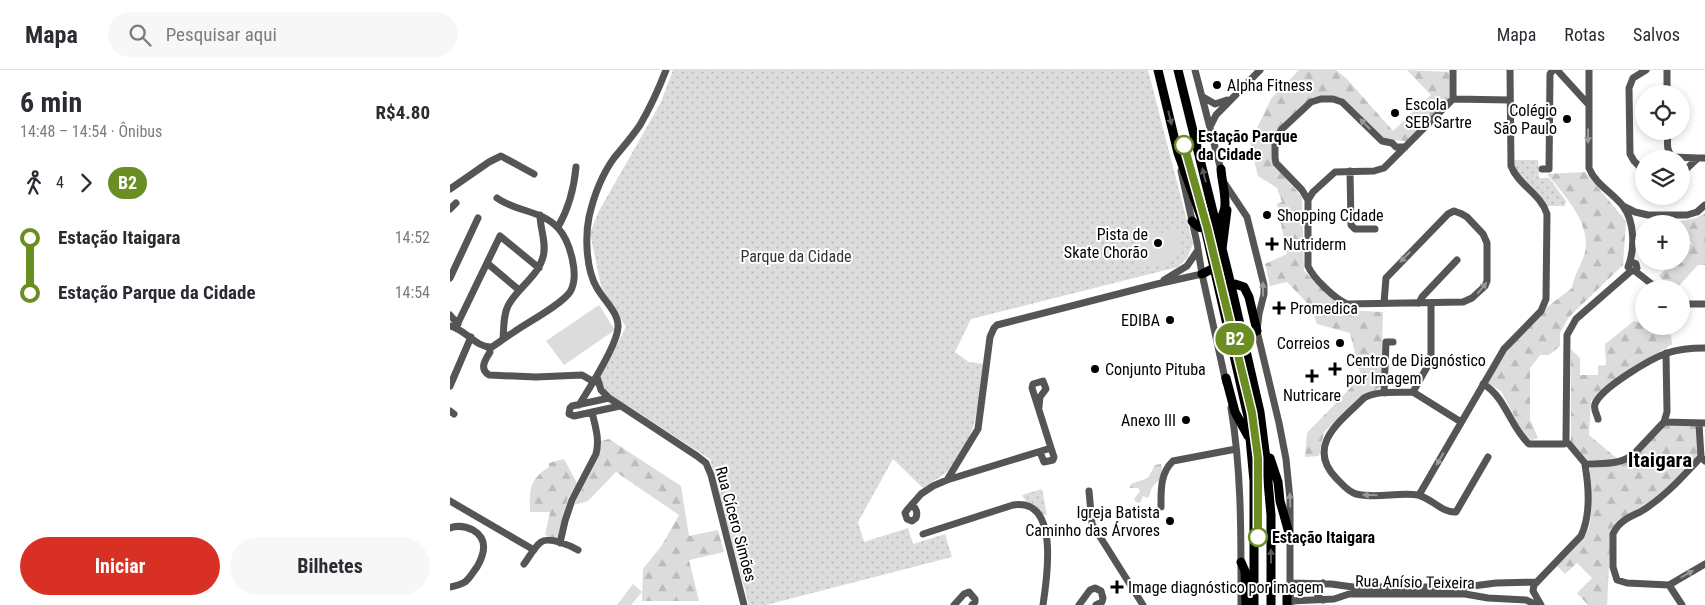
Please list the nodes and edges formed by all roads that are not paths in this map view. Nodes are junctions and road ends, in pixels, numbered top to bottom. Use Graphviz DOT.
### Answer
graph roads {
  1 [pos="666,70"];
  2 [pos="1158,70"];
  3 [pos="1178,70"];
  4 [pos="1195,70"];
  5 [pos="1260,70"];
  6 [pos="1453,70"];
  7 [pos="1510,70"];
  8 [pos="1555,70"];
  9 [pos="1589,70"];
  10 [pos="1646,70"];
  11 [pos="1667,70"];
  12 [pos="1569,82"];
  13 [pos="1588,85"];
  14 [pos="1667,85"];
  15 [pos="1203,97"];
  16 [pos="1232,97"];
  17 [pos="1453,99"];
  18 [pos="1510,100"];
  19 [pos="1588,104"];
  20 [pos="1210,127"];
  21 [pos="1397,151"];
  22 [pos="1178,153"];
  23 [pos="1701,158"];
  24 [pos="1635,162"];
  25 [pos="1691,165"];
  26 [pos="576,167"];
  27 [pos="1221,169"];
  28 [pos="1542,169"];
  29 [pos="1350,171"];
  30 [pos="534,174"];
  31 [pos="450,188"];
  32 [pos="1302,190"];
  33 [pos="1313,192"];
  34 [pos="497,198"];
  35 [pos="1308,200"];
  36 [pos="456,203"];
  37 [pos="1226,203"];
  38 [pos="1705,205"];
  39 [pos="1623,206"];
  40 [pos="450,209"];
  41 [pos="540,215"];
  42 [pos="1648,215"];
  43 [pos="478,218"];
  44 [pos="1192,220"];
  45 [pos="1215,222"];
  46 [pos="1635,223"];
  47 [pos="558,227"];
  48 [pos="1205,228"];
  49 [pos="1375,229"];
  50 [pos="1632,231"];
  51 [pos="1221,246"];
  52 [pos="1198,250"];
  53 [pos="1457,260"];
  54 [pos="487,263"];
  55 [pos="1633,266"];
  56 [pos="539,268"];
  57 [pos="1214,268"];
  58 [pos="1202,274"];
  59 [pos="450,278"];
  60 [pos="1649,280"];
  61 [pos="1157,284"];
  62 [pos="1231,285"];
  63 [pos="519,290"];
  64 [pos="1220,296"];
  65 [pos="1384,303"];
  66 [pos="1419,303"];
  67 [pos="1431,303"];
  68 [pos="1690,304"];
  69 [pos="1705,304"];
  70 [pos="450,316"];
  71 [pos="455,326"];
  72 [pos="1257,331"];
  73 [pos="471,337"];
  74 [pos="503,339"];
  75 [pos="1393,342"];
  76 [pos="489,347"];
  77 [pos="1705,348"];
  78 [pos="1666,353"];
  79 [pos="1226,378"];
  80 [pos="595,379"];
  81 [pos="1483,384"];
  82 [pos="450,386"];
  83 [pos="1413,392"];
  84 [pos="1384,393"];
  85 [pos="609,398"];
  86 [pos="579,405"];
  87 [pos="620,406"];
  88 [pos="1039,406"];
  89 [pos="592,412"];
  90 [pos="1598,419"];
  91 [pos="1461,422"];
  92 [pos="1664,422"];
  93 [pos="1702,423"];
  94 [pos="1264,439"];
  95 [pos="1566,443"];
  96 [pos="1052,448"];
  97 [pos="1236,449"];
  98 [pos="1040,452"];
  99 [pos="1252,453"];
  100 [pos="1488,457"];
  101 [pos="1703,459"];
  102 [pos="1586,464"];
  103 [pos="948,480"];
  104 [pos="1089,491"];
  105 [pos="1419,496"];
  106 [pos="450,501"];
  107 [pos="912,504"];
  108 [pos="1160,507"];
  109 [pos="450,528"];
  110 [pos="1290,533"];
  111 [pos="923,534"];
  112 [pos="560,543"];
  113 [pos="534,550"];
  114 [pos="578,550"];
  115 [pos="1241,562"];
  116 [pos="524,564"];
  117 [pos="1705,564"];
  118 [pos="1537,582"];
  119 [pos="1323,583"];
  120 [pos="1526,583"];
  121 [pos="1479,585"];
  122 [pos="1669,585"];
  123 [pos="1290,586"];
  124 [pos="450,587"];
  125 [pos="1533,591"];
  126 [pos="1480,597"];
  127 [pos="1323,600"];
  128 [pos="1526,600"];
  129 [pos="1290,604"];
  130 [pos="744,605"];
  131 [pos="954,605"];
  132 [pos="972,605"];
  133 [pos="1043,605"];
  134 [pos="1079,605"];
  135 [pos="1096,605"];
  136 [pos="1143,605"];
  137 [pos="1241,605"];
  138 [pos="1246,605"];
  139 [pos="1254,605"];
  140 [pos="1271,605"];
  141 [pos="1537,605"];
  142 [pos="1541,605"];
  143 [pos="1682,605"];
  1 -- 80 [label="street"];
  2 -- 22 [label="main road, one-way"];
  45 -- 3 [label="main road, one-way"];
  4 -- 15 [label="street"];
  5 -- 16 [label="street"];
  6 -- 17 [label="street"];
  7 -- 18 [label="street"];
  8 -- 12 [label="street"];
  8 -- 28 [label="street"];
  9 -- 13 [label="street"];
  10 -- 24 [label="street"];
  11 -- 14 [label="street"];
  12 -- 13 [label="street"];
  12 -- 19 [label="street"];
  13 -- 19 [label="street"];
  15 -- 16 [label="street"];
  15 -- 20 [label="street"];
  16 -- 20 [label="street"];
  17 -- 18 [label="street"];
  17 -- 21 [label="street"];
  18 -- 81 [label="street"];
  19 -- 39 [label="street, one-way"];
  20 -- 27 [label="street"];
  21 -- 29 [label="street"];
  21 -- 32 [label="street, one-way"];
  22 -- 44 [label="street"];
  22 -- 48 [label="main road"];
  23 -- 25 [label="street"];
  26 -- 47 [label="street"];
  27 -- 37 [label="main road"];
  72 -- 27 [label="street, one-way"];
  29 -- 33 [label="street"];
  29 -- 49 [label="street"];
  30 -- 31 [label="street"];
  32 -- 33 [label="street"];
  32 -- 35 [label="street"];
  33 -- 35 [label="street"];
  34 -- 41 [label="street"];
  35 -- 65 [label="street"];
  36 -- 40 [label="street"];
  37 -- 45 [label="main road"];
  37 -- 51 [label="main road"];
  38 -- 42 [label="street"];
  39 -- 42 [label="street"];
  39 -- 50 [label="street"];
  41 -- 47 [label="street"];
  41 -- 56 [label="street"];
  43 -- 59 [label="street"];
  44 -- 48 [label="main road"];
  44 -- 52 [label="street"];
  45 -- 48 [label="main road"];
  45 -- 51 [label="main road"];
  46 -- 50 [label="street"];
  47 -- 74 [label="street"];
  48 -- 57 [label="main road"];
  50 -- 55 [label="street"];
  51 -- 57 [label="main road"];
  51 -- 62 [label="main road"];
  52 -- 58 [label="street"];
  52 -- 61 [label="street"];
  53 -- 66 [label="street"];
  54 -- 56 [label="street"];
  54 -- 63 [label="street"];
  54 -- 71 [label="street"];
  55 -- 60 [label="street"];
  55 -- 95 [label="street"];
  56 -- 63 [label="street"];
  57 -- 58 [label="main road"];
  57 -- 64 [label="main road"];
  58 -- 61 [label="street"];
  58 -- 79 [label="street"];
  61 -- 103 [label="street"];
  62 -- 64 [label="main road"];
  62 -- 72 [label="main road"];
  62 -- 94 [label="main road"];
  63 -- 74 [label="street"];
  64 -- 99 [label="main road"];
  65 -- 66 [label="street"];
  67 -- 65 [label="street, one-way"];
  66 -- 67 [label="street"];
  67 -- 83 [label="street"];
  68 -- 69 [label="street"];
  70 -- 71 [label="street"];
  71 -- 73 [label="street"];
  110 -- 72 [label="street, one-way"];
  73 -- 76 [label="street"];
  73 -- 82 [label="street"];
  74 -- 76 [label="street"];
  75 -- 84 [label="street"];
  76 -- 80 [label="street"];
  77 -- 78 [label="street"];
  78 -- 90 [label="street"];
  78 -- 92 [label="street"];
  79 -- 97 [label="street"];
  79 -- 99 [label="main road"];
  80 -- 85 [label="street"];
  80 -- 86 [label="street"];
  81 -- 91 [label="street"];
  81 -- 95 [label="street"];
  83 -- 84 [label="street"];
  83 -- 91 [label="street"];
  105 -- 84 [label="street, one-way"];
  85 -- 86 [label="street"];
  85 -- 87 [label="street, Rua Cícero Simões"];
  86 -- 89 [label="street"];
  87 -- 89 [label="street"];
  87 -- 130 [label="street, Rua Cícero Simões"];
  88 -- 96 [label="street"];
  89 -- 112 [label="street"];
  91 -- 105 [label="street, one-way"];
  92 -- 93 [label="street"];
  92 -- 102 [label="street"];
  93 -- 101 [label="street"];
  94 -- 110 [label="main road"];
  140 -- 94 [label="main road, one-way"];
  95 -- 102 [label="street"];
  96 -- 98 [label="street"];
  96 -- 98 [label="street"];
  97 -- 108 [label="street"];
  97 -- 115 [label="street"];
  98 -- 103 [label="street"];
  99 -- 139 [label="main road"];
  100 -- 105 [label="street"];
  101 -- 122 [label="street"];
  102 -- 118 [label="street"];
  103 -- 107 [label="street"];
  104 -- 136 [label="street"];
  106 -- 113 [label="street"];
  109 -- 124 [label="street"];
  110 -- 123 [label="street"];
  111 -- 133 [label="street"];
  112 -- 113 [label="street"];
  112 -- 114 [label="street"];
  113 -- 116 [label="street"];
  115 -- 137 [label="street"];
  115 -- 138 [label="main road"];
  122 -- 117 [label="street, one-way"];
  118 -- 120 [label="street, Rua Anísio Teixeira"];
  118 -- 125 [label="street"];
  119 -- 121 [label="street, Rua Anísio Teixeira"];
  119 -- 123 [label="street, Rua Anísio Teixeira"];
  119 -- 127 [label="street"];
  120 -- 121 [label="street, Rua Anísio Teixeira"];
  120 -- 125 [label="street"];
  121 -- 126 [label="street"];
  122 -- 143 [label="street"];
  123 -- 129 [label="main road"];
  125 -- 128 [label="street"];
  125 -- 142 [label="street"];
  126 -- 127 [label="street, Rua Anísio Teixeira"];
  126 -- 128 [label="street, Rua Anísio Teixeira"];
  127 -- 129 [label="street, Rua Anísio Teixeira"];
  128 -- 141 [label="street, Rua Anísio Teixeira"];
  131 -- 132 [label="street"];
  134 -- 135 [label="street"];
}
